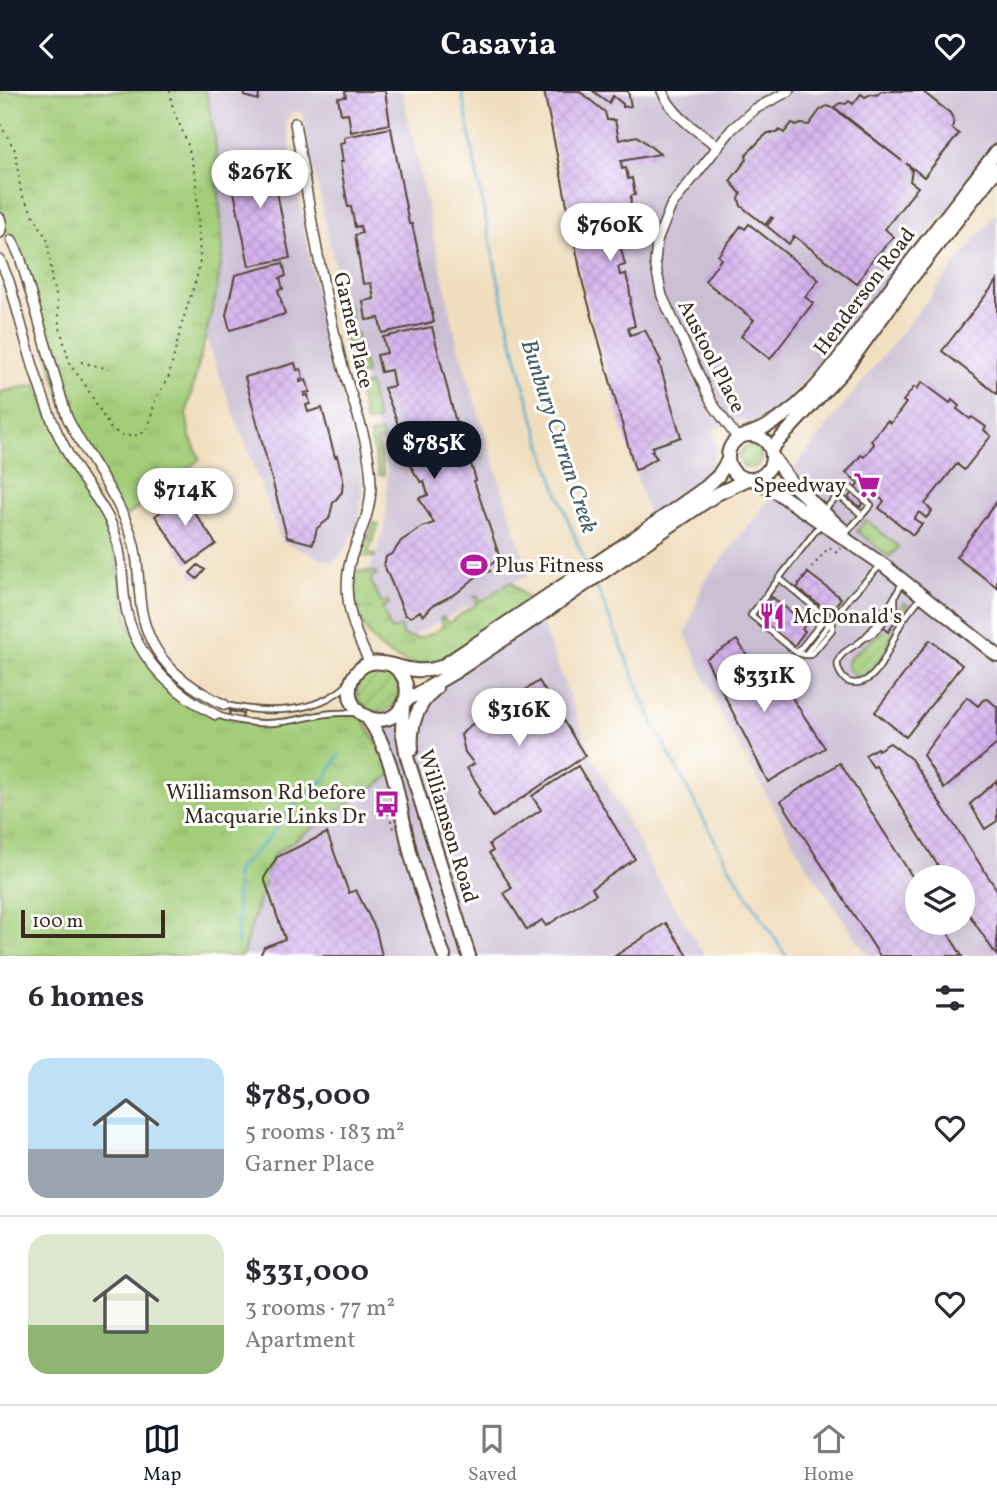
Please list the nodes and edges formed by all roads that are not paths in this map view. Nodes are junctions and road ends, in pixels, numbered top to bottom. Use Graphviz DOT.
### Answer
graph roads {
  1 [pos="662,91"];
  2 [pos="789,91"];
  3 [pos="295,123"];
  4 [pos="717,146"];
  5 [pos="997,151"];
  6 [pos="997,169"];
  7 [pos="981,181"];
  8 [pos="1,225"];
  9 [pos="12,240"];
  10 [pos="0,260"];
  11 [pos="742,437"];
  12 [pos="772,453"];
  13 [pos="728,460"];
  14 [pos="750,479"];
  15 [pos="838,495"];
  16 [pos="862,515"];
  17 [pos="824,517"];
  18 [pos="846,533"];
  19 [pos="639,542"];
  20 [pos="882,564"];
  21 [pos="779,578"];
  22 [pos="903,581"];
  23 [pos="922,596"];
  24 [pos="537,610"];
  25 [pos="826,617"];
  26 [pos="833,620"];
  27 [pos="797,653"];
  28 [pos="997,655"];
  29 [pos="370,663"];
  30 [pos="391,665"];
  31 [pos="455,672"];
  32 [pos="352,681"];
  33 [pos="404,703"];
  34 [pos="225,705"];
  35 [pos="216,715"];
  36 [pos="364,715"];
  37 [pos="424,809"];
  38 [pos="444,956"];
  39 [pos="469,956"];
  1 -- 4 [label="street"];
  2 -- 4 [label="street, Austool Place"];
  3 -- 29 [label="street, Garner Place"];
  4 -- 11 [label="street, Austool Place"];
  5 -- 7 [label="main road, Henderson Road"];
  6 -- 7 [label="main road, Henderson Road"];
  7 -- 11 [label="main road, Henderson Road"];
  7 -- 12 [label="main road, Henderson Road"];
  8 -- 9 [label="lane"];
  9 -- 34 [label="street"];
  10 -- 35 [label="street"];
  11 -- 12 [label="main road"];
  11 -- 13 [label="main road"];
  12 -- 14 [label="main road"];
  12 -- 17 [label="main road"];
  13 -- 14 [label="main road"];
  13 -- 19 [label="main road"];
  14 -- 17 [label="main road"];
  14 -- 19 [label="main road"];
  15 -- 16 [label="lane"];
  15 -- 16 [label="lane"];
  15 -- 17 [label="lane"];
  16 -- 18 [label="lane"];
  17 -- 18 [label="main road"];
  17 -- 20 [label="main road"];
  17 -- 21 [label="lane"];
  18 -- 20 [label="main road"];
  19 -- 24 [label="main road"];
  20 -- 22 [label="main road"];
  20 -- 26 [label="lane"];
  21 -- 25 [label="lane"];
  21 -- 27 [label="lane"];
  22 -- 23 [label="main road"];
  22 -- 23 [label="lane"];
  23 -- 28 [label="main road"];
  24 -- 30 [label="main road"];
  24 -- 31 [label="main road"];
  25 -- 26 [label="lane"];
  25 -- 27 [label="lane"];
  26 -- 27 [label="lane"];
  29 -- 30 [label="main road"];
  29 -- 32 [label="main road"];
  30 -- 33 [label="main road"];
  31 -- 33 [label="main road"];
  31 -- 37 [label="main road"];
  32 -- 34 [label="lane"];
  32 -- 36 [label="main road"];
  33 -- 36 [label="main road"];
  33 -- 37 [label="main road, Williamson Road"];
  35 -- 36 [label="lane"];
  36 -- 38 [label="main road, Williamson Road"];
  37 -- 39 [label="main road, Williamson Road"];
}
